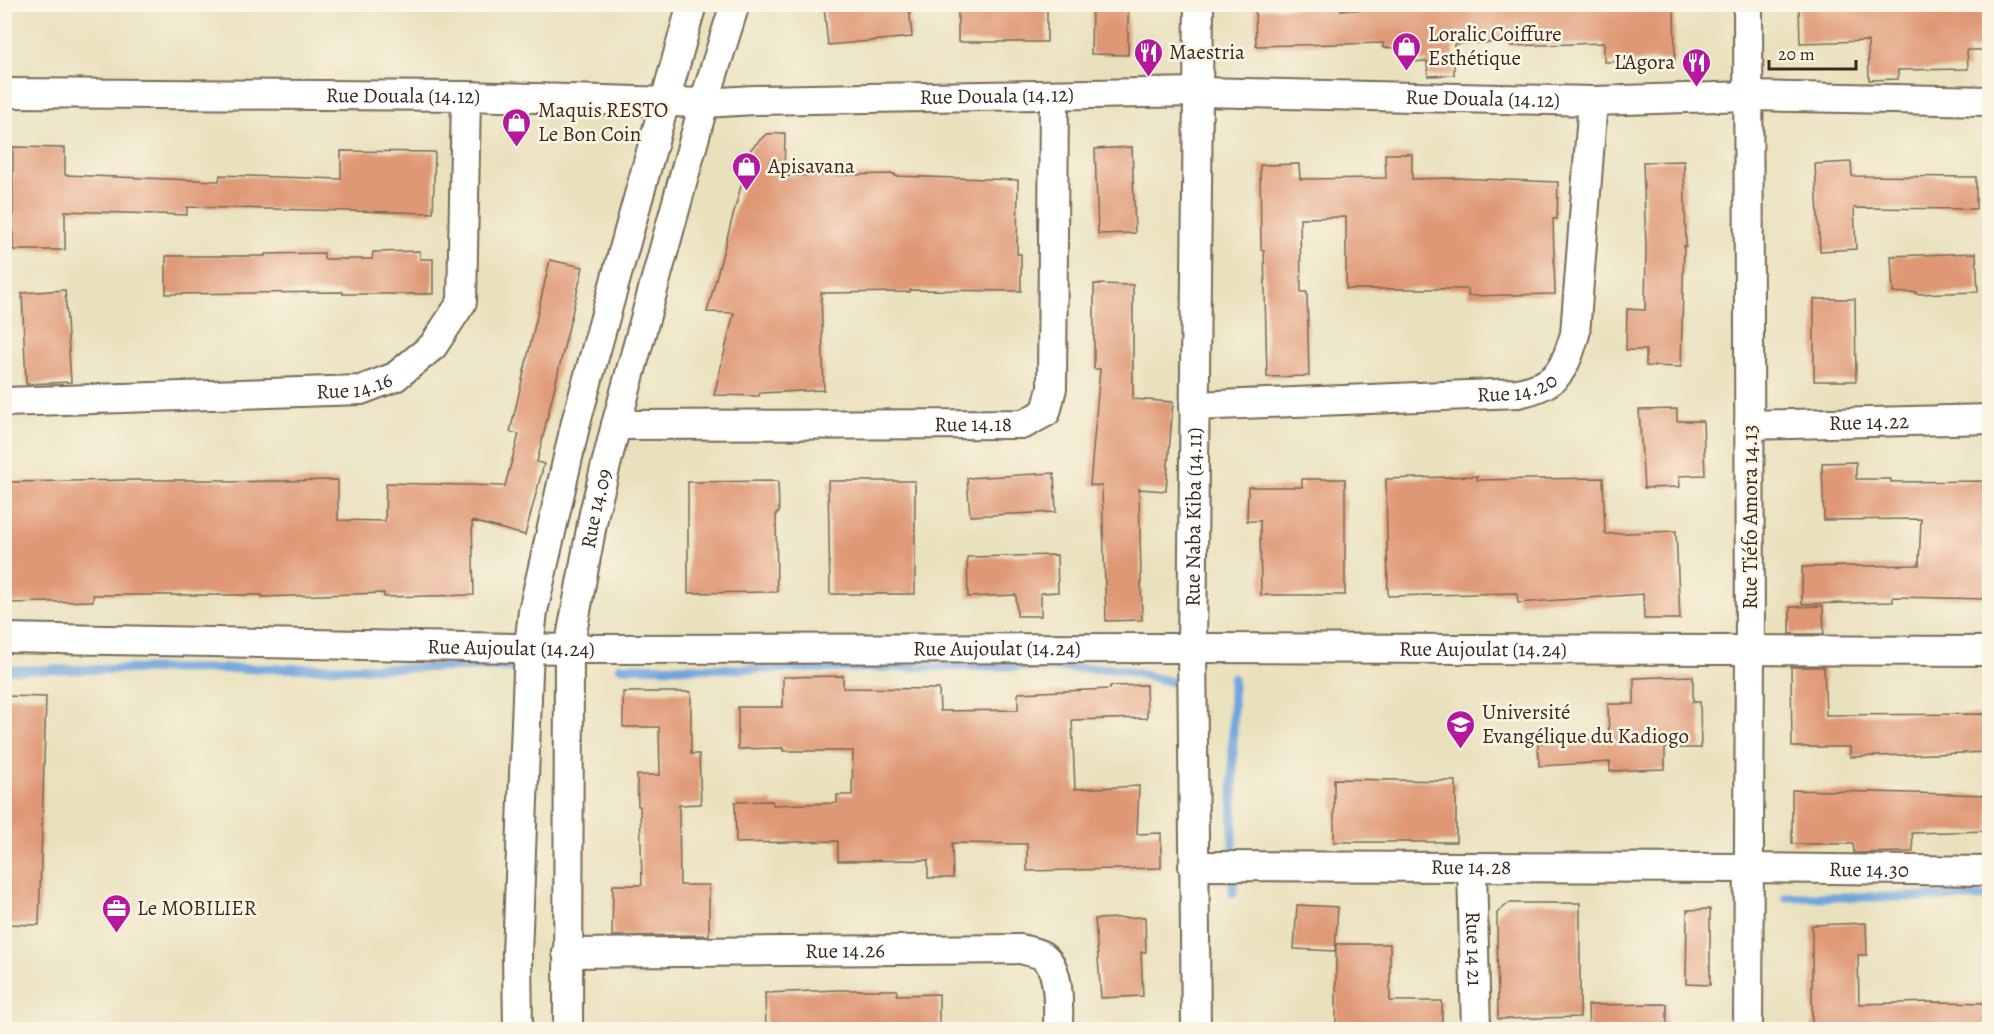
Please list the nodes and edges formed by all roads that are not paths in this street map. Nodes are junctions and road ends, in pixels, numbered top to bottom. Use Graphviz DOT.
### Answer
graph roads {
  1 [pos="692,4"];
  2 [pos="735,4"];
  3 [pos="1199,4"];
  4 [pos="1748,4"];
  5 [pos="1199,92"];
  6 [pos="4,93"];
  7 [pos="1054,95"];
  8 [pos="466,96"];
  9 [pos="1748,96"];
  10 [pos="665,101"];
  11 [pos="1593,101"];
  12 [pos="1989,101"];
  13 [pos="704,103"];
  14 [pos="4,402"];
  15 [pos="1194,406"];
  16 [pos="1989,419"];
  17 [pos="615,425"];
  18 [pos="1749,425"];
  19 [pos="4,638"];
  20 [pos="530,647"];
  21 [pos="1192,648"];
  22 [pos="568,649"];
  23 [pos="1750,651"];
  24 [pos="1989,651"];
  25 [pos="1193,866"];
  26 [pos="1472,868"];
  27 [pos="1748,868"];
  28 [pos="1989,871"];
  29 [pos="567,952"];
  30 [pos="518,1029"];
  31 [pos="568,1029"];
  32 [pos="1058,1029"];
  33 [pos="1196,1029"];
  34 [pos="1476,1029"];
  35 [pos="1748,1029"];
  1 -- 10 [label="street, Rue 14.09"];
  2 -- 13 [label="street, Rue 14.09"];
  3 -- 5 [label="street, Rue Naba Kiba (14.11)"];
  4 -- 9 [label="street, Rue Tiéfo Amora 14.13"];
  5 -- 7 [label="street, Rue Douala (14.12)"];
  5 -- 11 [label="street, Rue Douala (14.12)"];
  5 -- 15 [label="street, Rue Naba Kiba (14.11)"];
  6 -- 8 [label="street, Rue Douala (14.12)"];
  7 -- 13 [label="street, Rue Douala (14.12)"];
  7 -- 17 [label="street, Rue 14.18"];
  8 -- 10 [label="street, Rue Douala (14.12)"];
  8 -- 14 [label="street, Rue 14.16"];
  9 -- 11 [label="street, Rue Douala (14.12)"];
  9 -- 12 [label="street, Rue Douala (14.12)"];
  9 -- 18 [label="street, Rue Tiéfo Amora 14.13"];
  10 -- 13 [label="street, Rue Douala (14.12)"];
  10 -- 20 [label="street, Rue 14.09"];
  11 -- 15 [label="street, Rue 14.20"];
  13 -- 17 [label="street, Rue 14.09"];
  15 -- 21 [label="street, Rue Naba Kiba (14.11)"];
  16 -- 18 [label="street, Rue 14.22"];
  17 -- 22 [label="street, Rue 14.09"];
  18 -- 23 [label="street, Rue Tiéfo Amora 14.13"];
  19 -- 20 [label="street, Rue Aujoulat (14.24)"];
  20 -- 22 [label="street, Rue Aujoulat (14.24)"];
  20 -- 30 [label="street, Rue 14.09"];
  21 -- 22 [label="street, Rue Aujoulat (14.24)"];
  21 -- 23 [label="street, Rue Aujoulat (14.24)"];
  21 -- 25 [label="street, Rue Naba Kiba (14.11)"];
  22 -- 29 [label="street, Rue 14.09"];
  23 -- 24 [label="street, Rue Aujoulat (14.24)"];
  23 -- 27 [label="street, Rue Tiéfo Amora 14.13"];
  25 -- 26 [label="street, Rue 14.28"];
  25 -- 33 [label="street, Rue Naba Kiba (14.11)"];
  26 -- 27 [label="street, Rue 14.28"];
  26 -- 34 [label="street, Rue 14 21"];
  27 -- 28 [label="street, Rue 14.30"];
  27 -- 35 [label="street, Rue Tiéfo Amora 14.13"];
  29 -- 31 [label="street, Rue 14.09"];
  29 -- 32 [label="street, Rue 14.26"];
}
